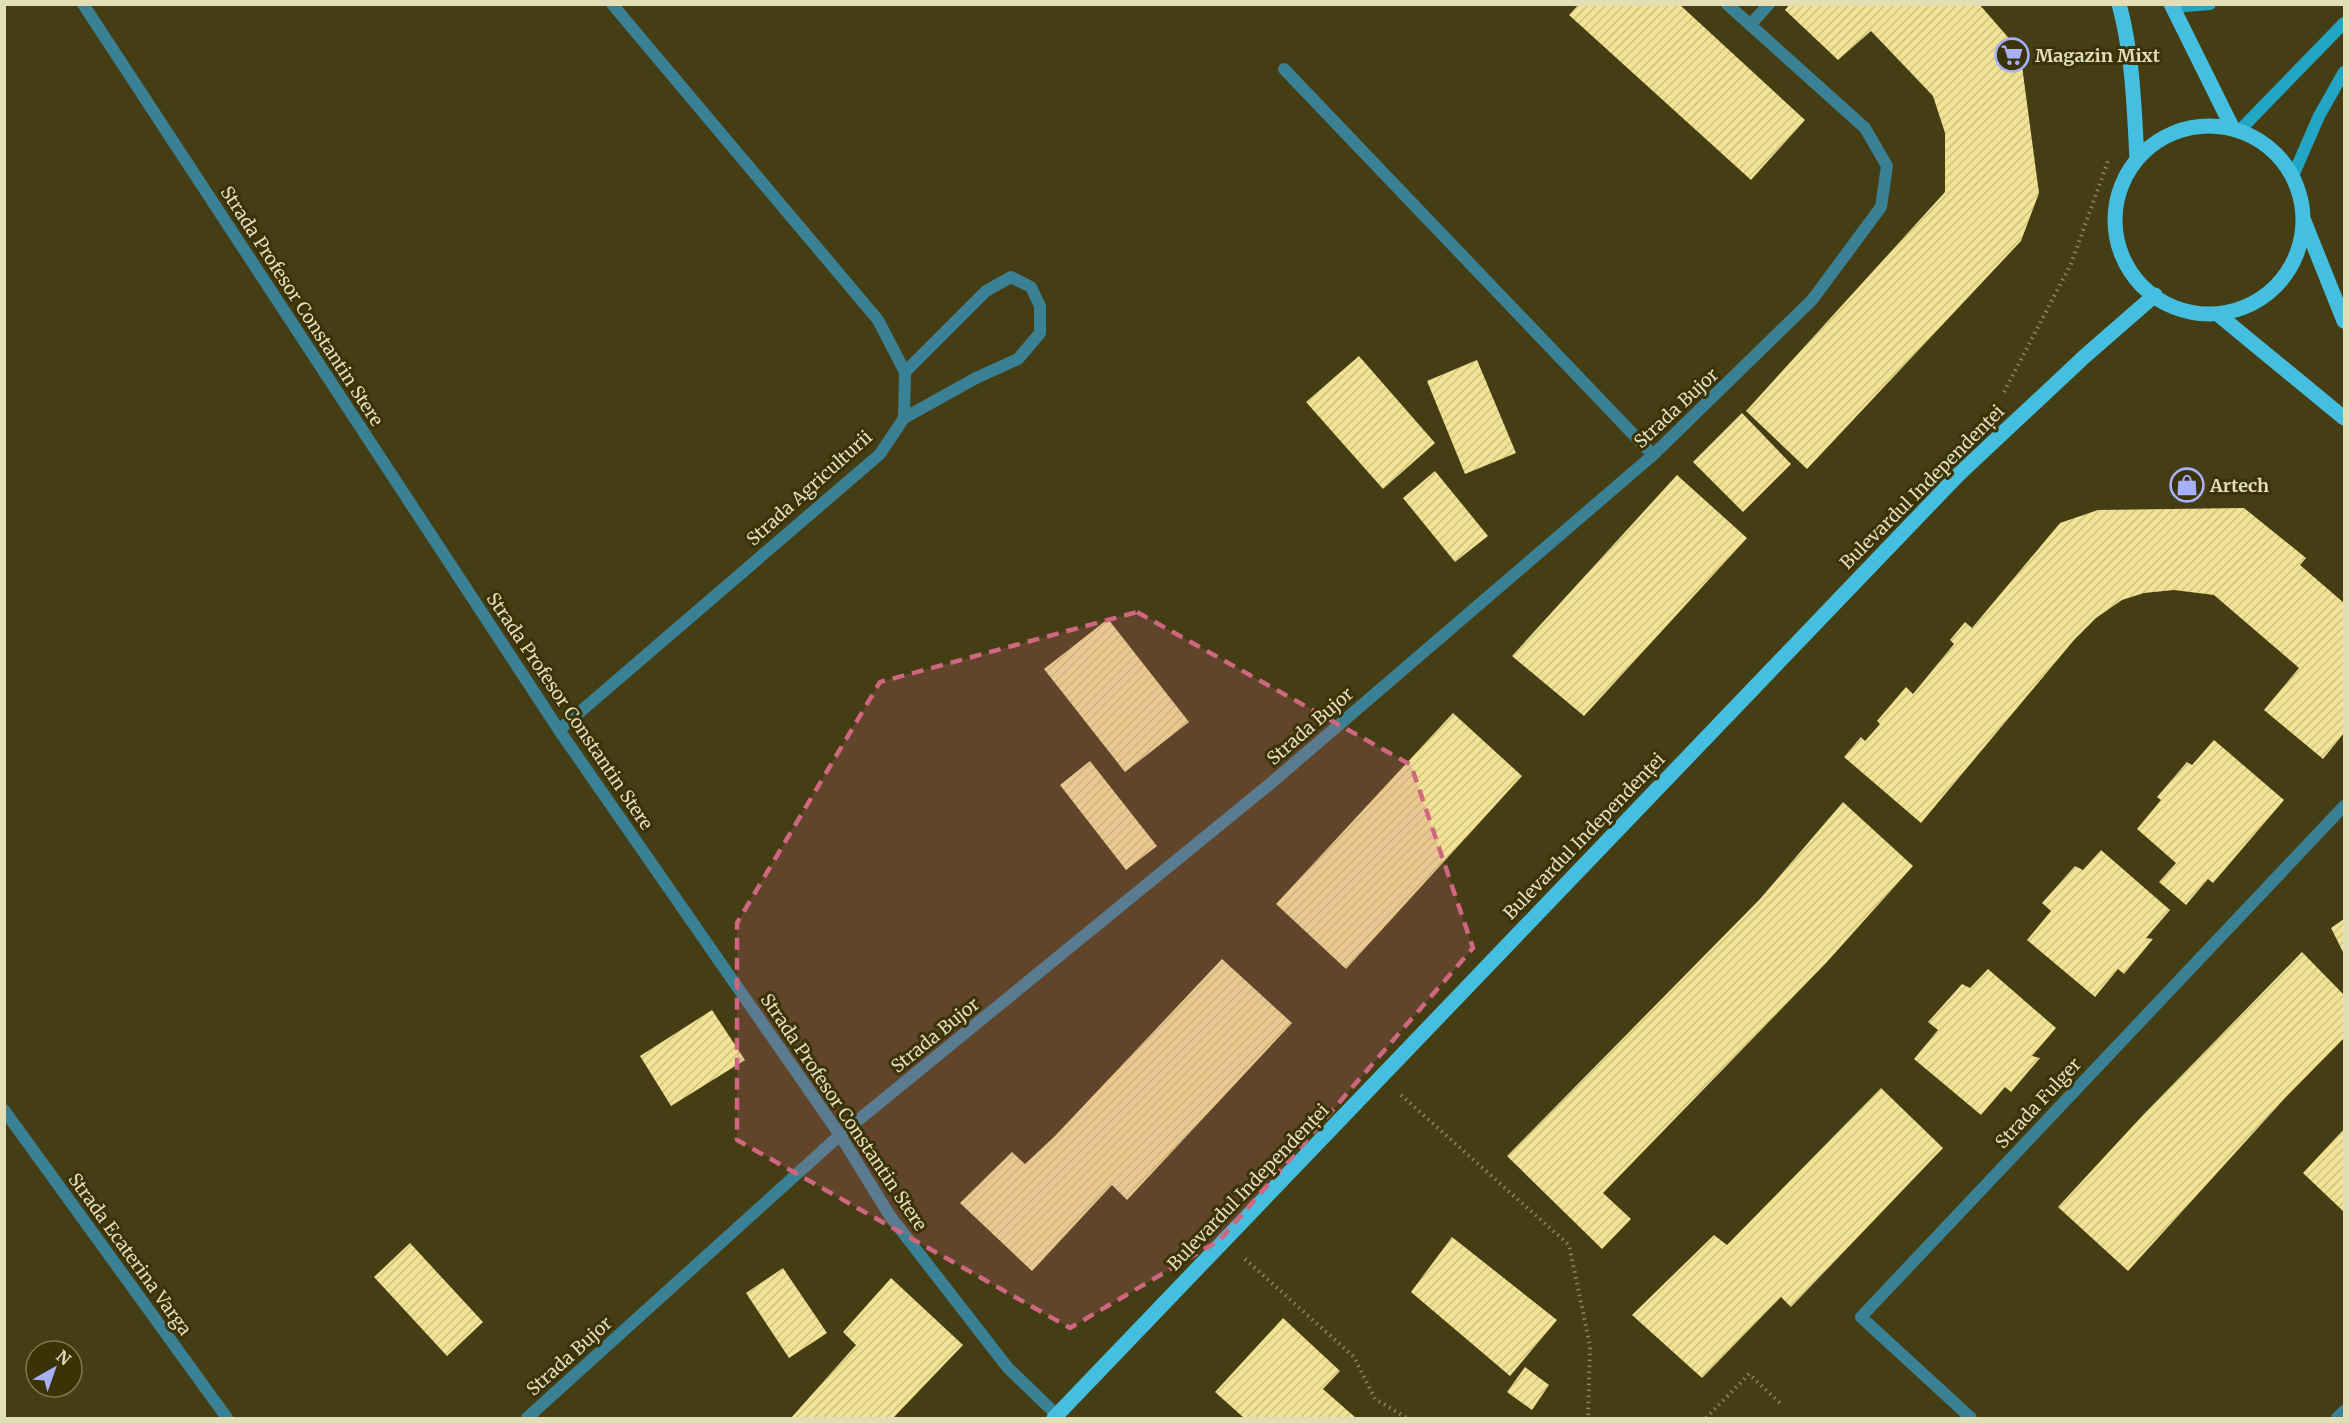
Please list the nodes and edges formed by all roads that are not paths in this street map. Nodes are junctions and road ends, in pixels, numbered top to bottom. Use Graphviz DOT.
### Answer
graph roads {
  1 [pos="82,4"];
  2 [pos="612,4"];
  3 [pos="1727,4"];
  4 [pos="1768,4"];
  5 [pos="2119,4"];
  6 [pos="2210,4"];
  7 [pos="2172,5"];
  8 [pos="2344,23"];
  9 [pos="1750,25"];
  10 [pos="1284,69"];
  11 [pos="2344,72"];
  12 [pos="2236,129"];
  13 [pos="2137,159"];
  14 [pos="2292,178"];
  15 [pos="2302,216"];
  16 [pos="2155,295"];
  17 [pos="2220,316"];
  18 [pos="2344,321"];
  19 [pos="905,372"];
  20 [pos="904,418"];
  21 [pos="2344,418"];
  22 [pos="1653,455"];
  23 [pos="559,730"];
  24 [pos="2344,806"];
  25 [pos="4,1110"];
  26 [pos="840,1135"];
  27 [pos="2344,1411"];
  28 [pos="1057,1418"];
  29 [pos="227,1419"];
  30 [pos="527,1419"];
  31 [pos="1971,1419"];
  32 [pos="2337,1419"];
  1 -- 23 [label="street, Strada Profesor Constantin Stere"];
  2 -- 19 [label="street"];
  3 -- 9 [label="street, Strada Bujor"];
  4 -- 9 [label="street"];
  5 -- 13 [label="main road"];
  6 -- 7 [label="street"];
  7 -- 12 [label="main road"];
  8 -- 12 [label="street"];
  9 -- 22 [label="street, Strada Bujor"];
  10 -- 22 [label="street"];
  11 -- 14 [label="street"];
  12 -- 13 [label="main road"];
  12 -- 14 [label="main road"];
  13 -- 16 [label="main road"];
  14 -- 15 [label="main road"];
  15 -- 17 [label="main road"];
  15 -- 18 [label="main road"];
  16 -- 17 [label="main road"];
  16 -- 28 [label="main road, Bulevardul Independenței"];
  17 -- 21 [label="main road"];
  19 -- 20 [label="street"];
  19 -- 20 [label="street"];
  20 -- 23 [label="street, Strada Agriculturii"];
  22 -- 26 [label="street, Strada Bujor"];
  23 -- 26 [label="street, Strada Profesor Constantin Stere"];
  24 -- 31 [label="street, Strada Fulger"];
  25 -- 29 [label="street, Strada Ecaterina Varga"];
  26 -- 28 [label="street, Strada Profesor Constantin Stere"];
  26 -- 30 [label="street, Strada Bujor"];
  27 -- 32 [label="street"];
}
